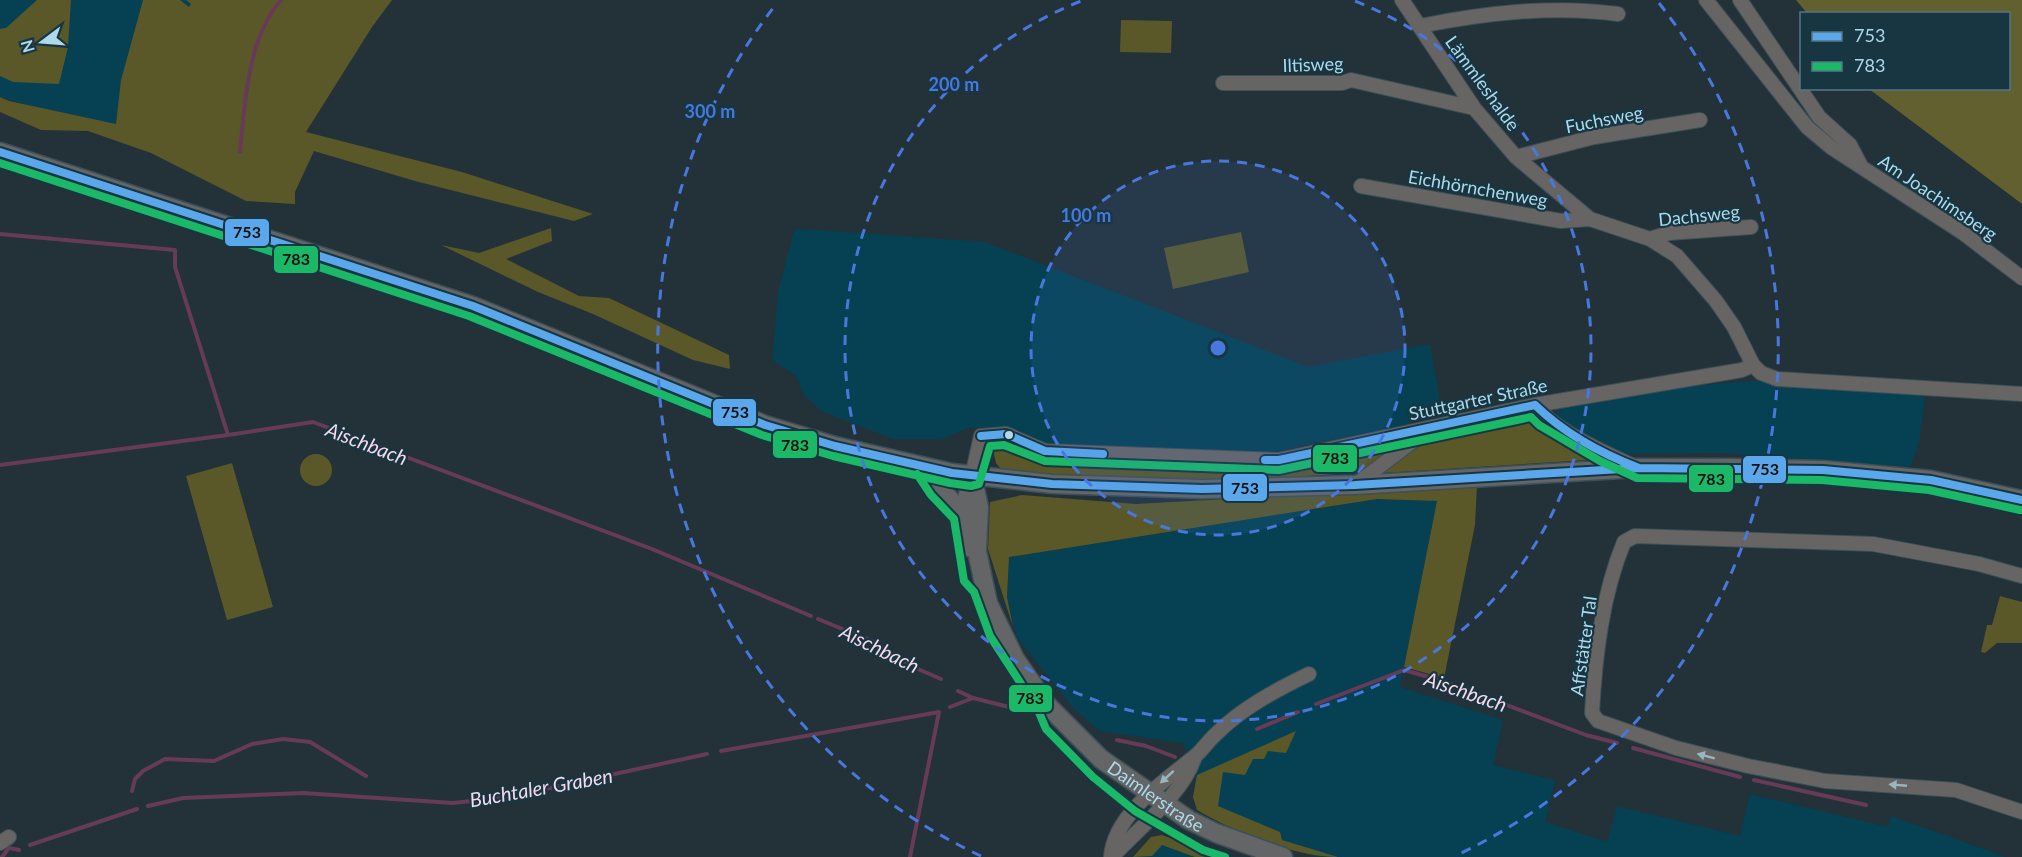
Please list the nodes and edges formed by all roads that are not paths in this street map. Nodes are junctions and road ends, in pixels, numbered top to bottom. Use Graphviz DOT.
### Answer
graph roads {
  1 [pos="1401,0"];
  2 [pos="1706,0"];
  3 [pos="1740,0"];
  4 [pos="1618,14"];
  5 [pos="1420,26"];
  6 [pos="1223,83"];
  7 [pos="1800,89"];
  8 [pos="1801,90"];
  9 [pos="1474,108"];
  10 [pos="1700,120"];
  11 [pos="0,152"];
  12 [pos="1516,157"];
  13 [pos="1862,167"];
  14 [pos="1361,186"];
  15 [pos="1590,219"];
  16 [pos="1751,227"];
  17 [pos="1650,239"];
  18 [pos="2022,278"];
  19 [pos="1753,365"];
  20 [pos="2022,394"];
  21 [pos="1535,405"];
  22 [pos="1431,428"];
  23 [pos="926,468"];
  24 [pos="1638,468"];
  25 [pos="972,476"];
  26 [pos="1010,480"];
  27 [pos="1355,485"];
  28 [pos="2022,500"];
  29 [pos="971,511"];
  30 [pos="2022,576"];
  31 [pos="1309,674"];
  32 [pos="1153,803"];
  33 [pos="2022,812"];
  34 [pos="1111,857"];
  35 [pos="1262,857"];
  36 [pos="1283,857"];
  1 -- 5 [label="street, Lämmleshalde"];
  2 -- 13 [label="street, Am Joachimsberg"];
  3 -- 7 [label="street, Am Joachimsberg"];
  4 -- 5 [label="street"];
  5 -- 9 [label="street, Lämmleshalde"];
  6 -- 9 [label="street, Iltisweg"];
  8 -- 13 [label="street, Am Joachimsberg"];
  9 -- 12 [label="street, Lämmleshalde"];
  10 -- 12 [label="street, Fuchsweg"];
  11 -- 23 [label="main road"];
  12 -- 15 [label="street, Lämmleshalde"];
  13 -- 18 [label="street, Am Joachimsberg"];
  14 -- 15 [label="street, Eichhörnchenweg"];
  15 -- 17 [label="street, Lämmleshalde"];
  16 -- 17 [label="street, Dachsweg"];
  17 -- 19 [label="street, Lämmleshalde"];
  19 -- 20 [label="street"];
  19 -- 21 [label="street, Stuttgarter Straße"];
  21 -- 22 [label="street, Stuttgarter Straße"];
  21 -- 24 [label="street"];
  22 -- 25 [label="street, Stuttgarter Straße"];
  22 -- 27 [label="street"];
  23 -- 25 [label="main road"];
  23 -- 29 [label="main road"];
  24 -- 27 [label="main road"];
  24 -- 28 [label="main road"];
  25 -- 26 [label="main road"];
  25 -- 29 [label="main road, Daimlerstraße"];
  26 -- 27 [label="main road"];
  26 -- 29 [label="main road"];
  29 -- 32 [label="main road, Daimlerstraße"];
  33 -- 30 [label="street, Affstätter Tal, one-way"];
  31 -- 32 [label="street"];
  32 -- 34 [label="street"];
  32 -- 35 [label="main road, Daimlerstraße"];
  32 -- 36 [label="main road, Daimlerstraße"];
}
